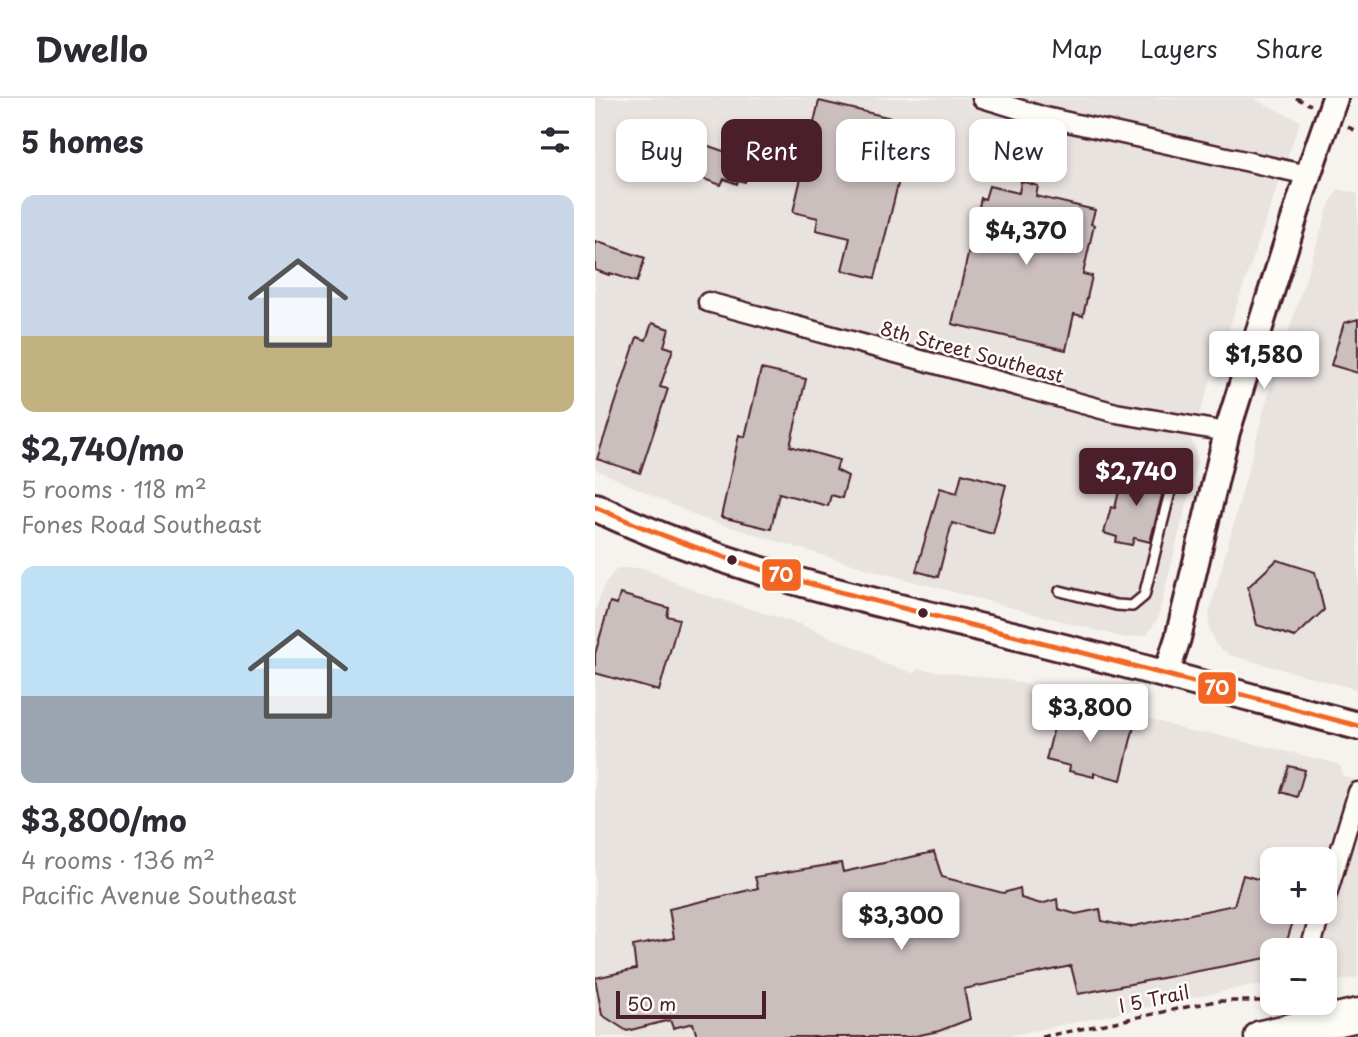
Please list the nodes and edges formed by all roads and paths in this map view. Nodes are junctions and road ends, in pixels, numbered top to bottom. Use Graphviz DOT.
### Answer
graph roads {
  1 [pos="982,98"];
  2 [pos="1296,98"];
  3 [pos="1324,102"];
  4 [pos="1349,127"];
  5 [pos="1358,132"];
  6 [pos="1308,175"];
  7 [pos="708,302"];
  8 [pos="1227,432"];
  9 [pos="1168,459"];
  10 [pos="595,509"];
  11 [pos="1060,591"];
  12 [pos="1166,675"];
  13 [pos="1358,726"];
  14 [pos="1358,792"];
  15 [pos="1337,861"];
  16 [pos="1260,1001"];
  17 [pos="1358,1015"];
  18 [pos="1042,1037"];
  19 [pos="1261,1037"];
  1 -- 6 [label="street"];
  2 -- 3 [label="path"];
  3 -- 6 [label="street"];
  4 -- 5 [label="path"];
  6 -- 8 [label="street"];
  7 -- 8 [label="street, 8th Street Southeast"];
  8 -- 12 [label="street"];
  9 -- 11 [label="lane"];
  10 -- 12 [label="main road"];
  12 -- 13 [label="main road"];
  14 -- 15 [label="street"];
  16 -- 18 [label="path, I 5 Trail"];
  17 -- 19 [label="highway"];
}
